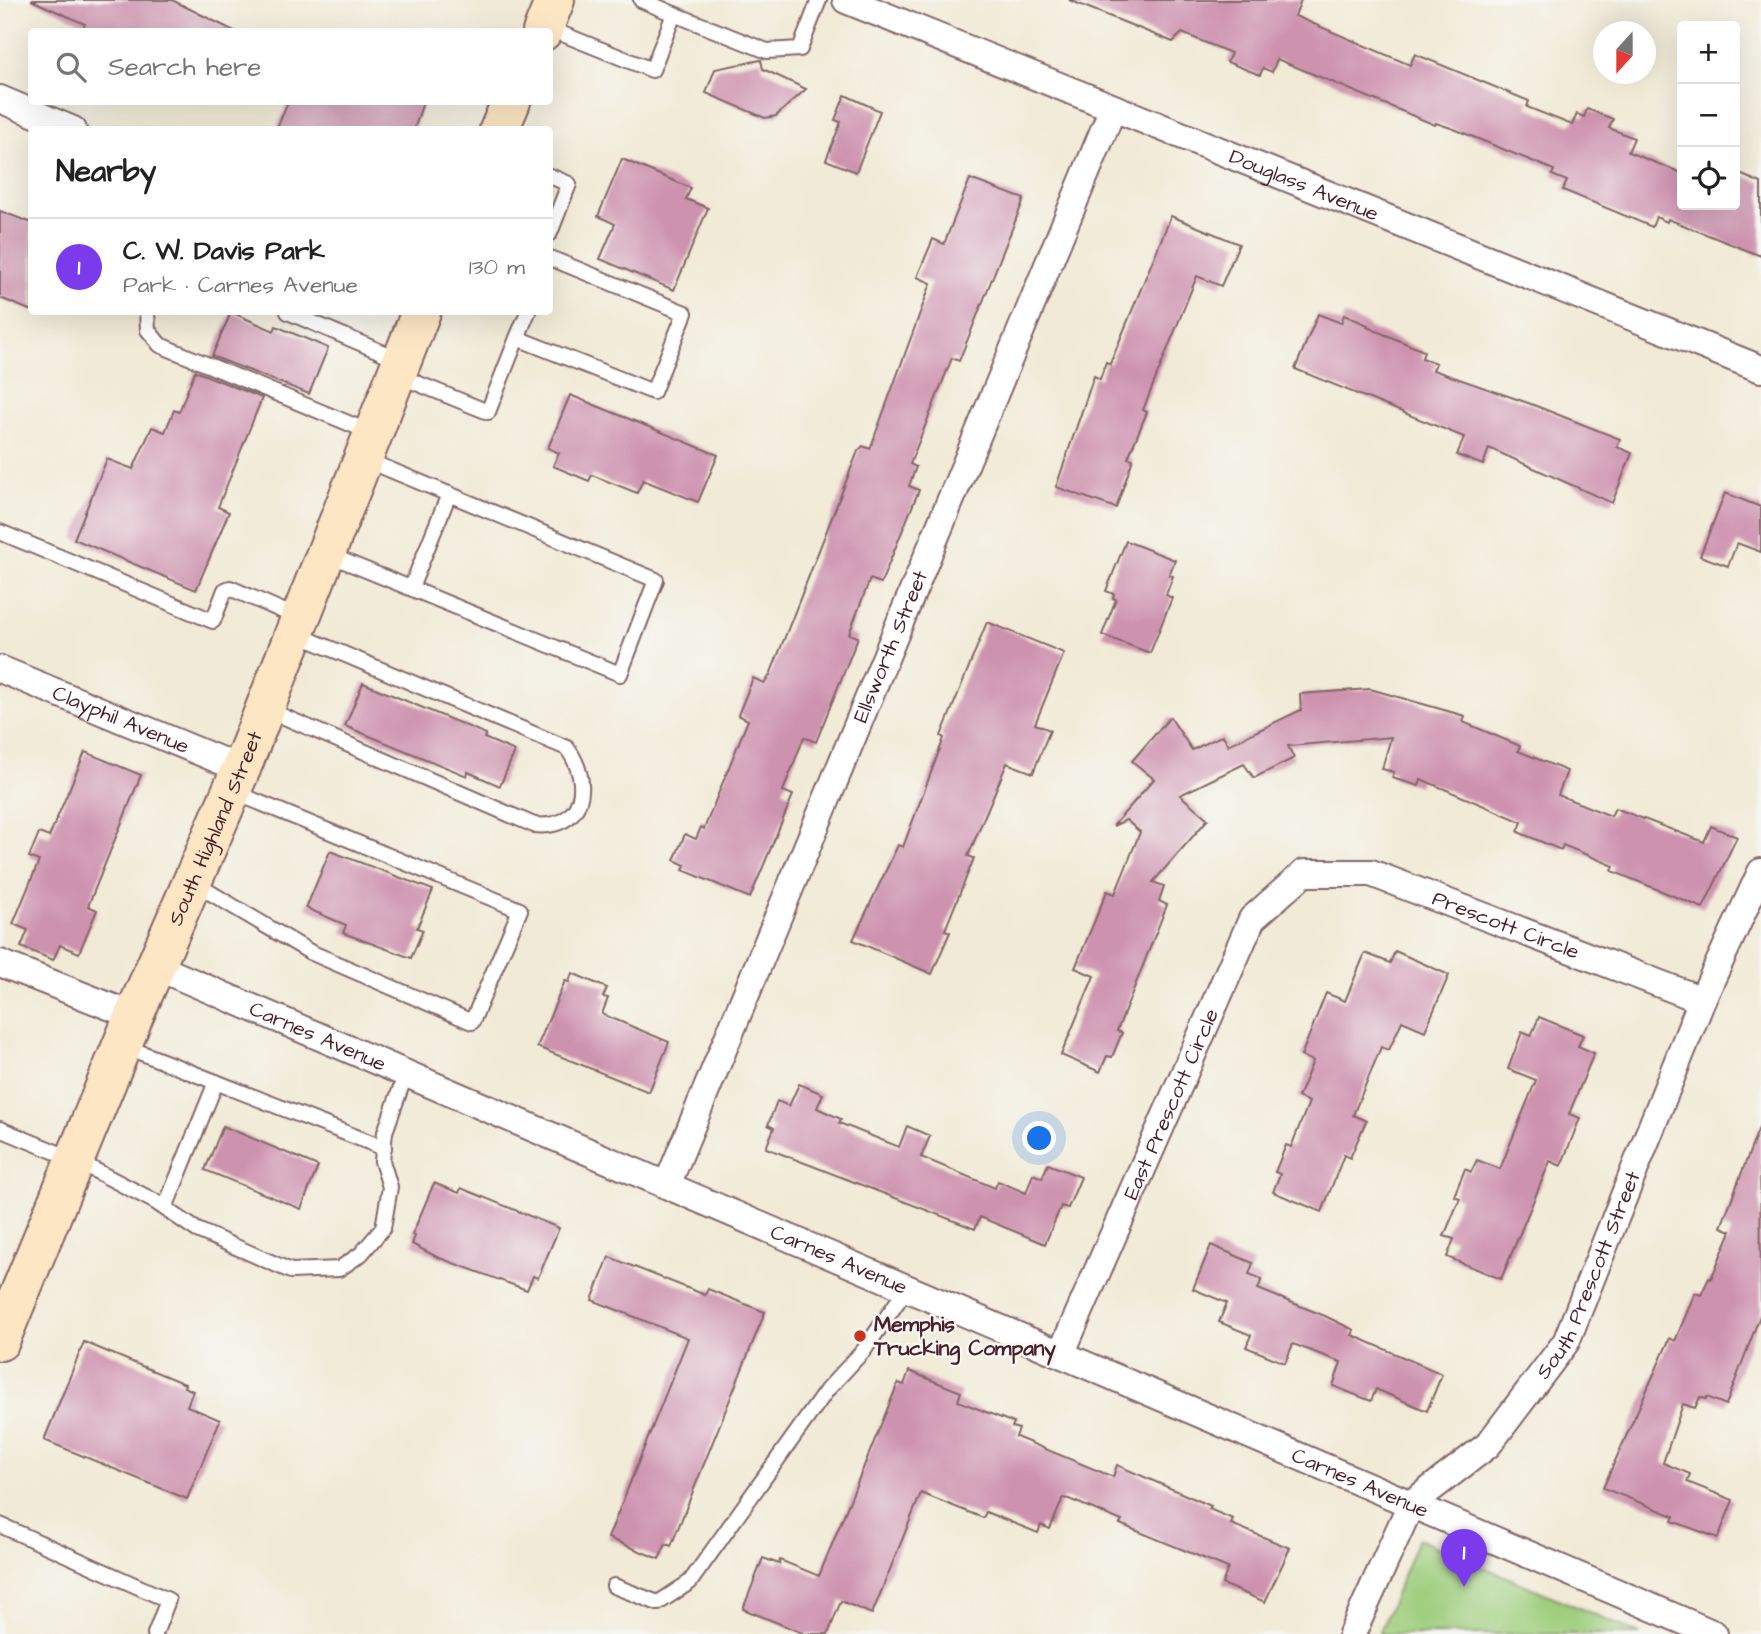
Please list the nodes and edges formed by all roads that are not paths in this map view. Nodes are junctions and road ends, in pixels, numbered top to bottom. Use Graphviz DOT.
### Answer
graph roads {
  1 [pos="641,0"];
  2 [pos="819,0"];
  3 [pos="846,0"];
  4 [pos="674,14"];
  5 [pos="547,19"];
  6 [pos="0,99"];
  7 [pos="510,105"];
  8 [pos="1114,108"];
  9 [pos="64,126"];
  10 [pos="501,126"];
  11 [pos="553,177"];
  12 [pos="553,225"];
  13 [pos="553,259"];
  14 [pos="147,315"];
  15 [pos="294,315"];
  16 [pos="420,315"];
  17 [pos="526,315"];
  18 [pos="517,338"];
  19 [pos="398,367"];
  20 [pos="1761,369"];
  21 [pos="368,446"];
  22 [pos="449,494"];
  23 [pos="0,532"];
  24 [pos="326,553"];
  25 [pos="411,588"];
  26 [pos="298,626"];
  27 [pos="0,669"];
  28 [pos="265,708"];
  29 [pos="237,780"];
  30 [pos="1304,873"];
  31 [pos="1761,873"];
  32 [pos="192,883"];
  33 [pos="0,963"];
  34 [pos="157,967"];
  35 [pos="1702,1000"];
  36 [pos="128,1031"];
  37 [pos="406,1073"];
  38 [pos="216,1082"];
  39 [pos="0,1129"];
  40 [pos="384,1148"];
  41 [pos="75,1160"];
  42 [pos="667,1185"];
  43 [pos="165,1209"];
  44 [pos="907,1288"];
  45 [pos="0,1341"];
  46 [pos="1061,1354"];
  47 [pos="1411,1504"];
  48 [pos="0,1525"];
  49 [pos="614,1586"];
  50 [pos="155,1634"];
  51 [pos="1352,1634"];
  52 [pos="1714,1634"];
  1 -- 4 [label="lane"];
  2 -- 4 [label="lane"];
  3 -- 8 [label="street, Douglass Avenue"];
  4 -- 5 [label="lane"];
  6 -- 9 [label="street"];
  7 -- 10 [label="main road"];
  8 -- 20 [label="street, Douglass Avenue"];
  8 -- 42 [label="street, Ellsworth Street"];
  11 -- 12 [label="lane"];
  13 -- 18 [label="lane"];
  14 -- 21 [label="lane"];
  15 -- 19 [label="lane"];
  16 -- 19 [label="main road, South Highland Street"];
  17 -- 18 [label="lane"];
  18 -- 19 [label="lane"];
  19 -- 21 [label="main road, South Highland Street"];
  21 -- 22 [label="lane"];
  21 -- 24 [label="main road, South Highland Street"];
  22 -- 25 [label="lane"];
  22 -- 25 [label="lane"];
  23 -- 26 [label="lane"];
  24 -- 25 [label="lane"];
  24 -- 26 [label="main road, South Highland Street"];
  26 -- 28 [label="main road, South Highland Street"];
  26 -- 28 [label="lane"];
  27 -- 29 [label="street, Clayphil Avenue"];
  28 -- 29 [label="main road, South Highland Street"];
  29 -- 32 [label="main road, South Highland Street"];
  29 -- 32 [label="lane"];
  30 -- 35 [label="street, Prescott Circle"];
  30 -- 46 [label="street, East Prescott Circle"];
  31 -- 35 [label="street, South Prescott Street"];
  32 -- 34 [label="main road, South Highland Street"];
  33 -- 36 [label="street"];
  34 -- 36 [label="main road, South Highland Street"];
  34 -- 37 [label="street, Carnes Avenue"];
  35 -- 47 [label="street, South Prescott Street"];
  36 -- 38 [label="lane"];
  36 -- 41 [label="main road, South Highland Street"];
  37 -- 40 [label="lane"];
  37 -- 42 [label="street, Carnes Avenue"];
  38 -- 40 [label="lane"];
  38 -- 43 [label="lane"];
  39 -- 41 [label="lane"];
  40 -- 43 [label="lane"];
  41 -- 43 [label="lane"];
  41 -- 45 [label="main road, South Highland Street"];
  42 -- 44 [label="street, Carnes Avenue"];
  44 -- 46 [label="street, Carnes Avenue"];
  44 -- 49 [label="lane"];
  46 -- 47 [label="street, Carnes Avenue"];
  47 -- 51 [label="street, South Prescott Street"];
  47 -- 52 [label="street, Carnes Avenue"];
  48 -- 50 [label="lane"];
}
